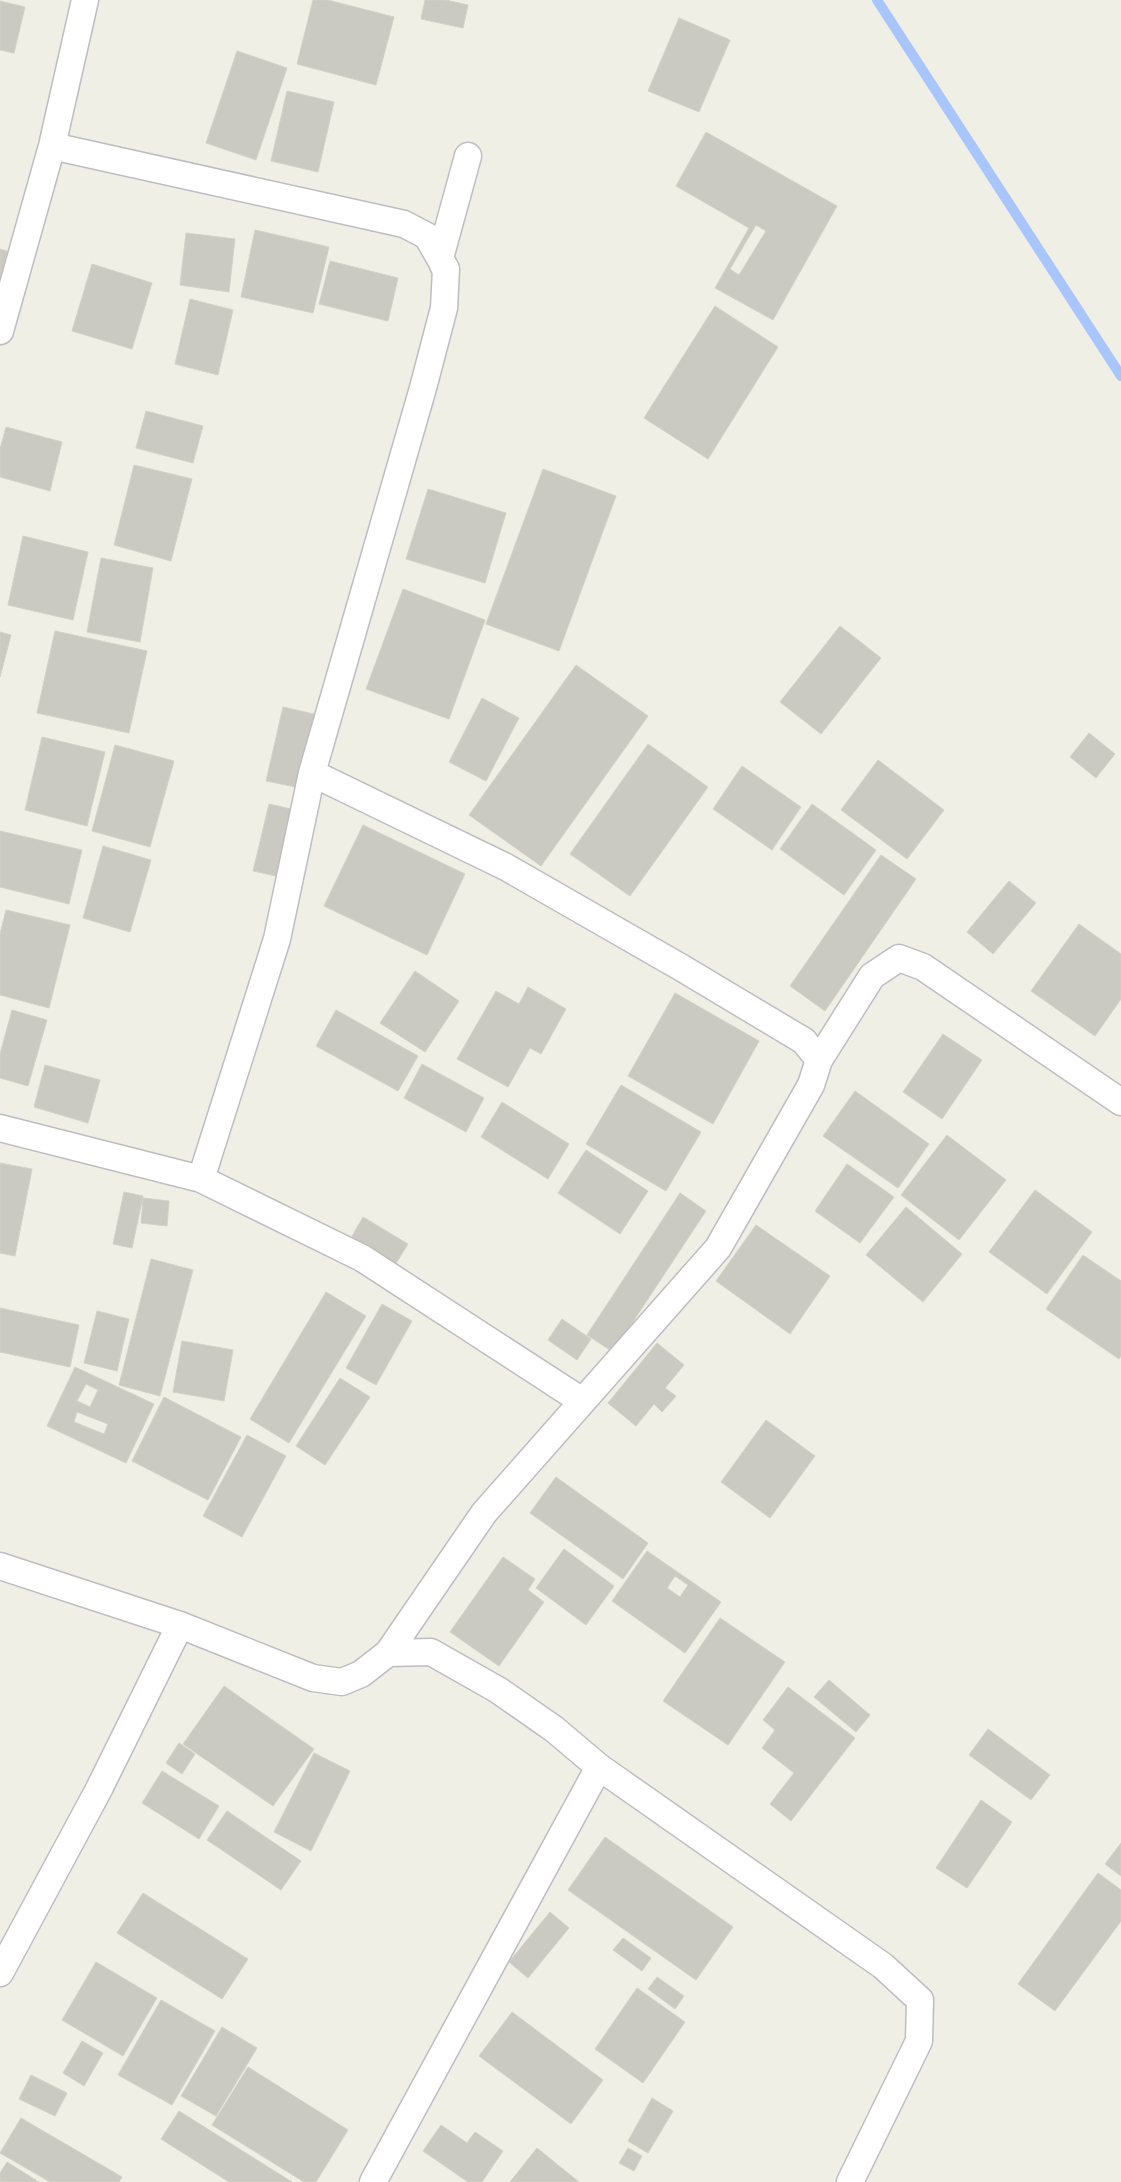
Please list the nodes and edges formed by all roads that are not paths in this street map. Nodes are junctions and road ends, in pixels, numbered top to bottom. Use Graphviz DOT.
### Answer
graph roads {
  1 [pos="84,0"];
  2 [pos="52,146"];
  3 [pos="468,156"];
  4 [pos="446,269"];
  5 [pos="0,332"];
  6 [pos="312,773"];
  7 [pos="819,1060"];
  8 [pos="1121,1102"];
  9 [pos="0,1128"];
  10 [pos="201,1179"];
  11 [pos="582,1401"];
  12 [pos="0,1566"];
  13 [pos="180,1625"];
  14 [pos="388,1654"];
  15 [pos="599,1767"];
  16 [pos="0,1973"];
  17 [pos="373,2182"];
  18 [pos="850,2182"];
  1 -- 2 [label="street"];
  2 -- 4 [label="street"];
  2 -- 5 [label="street"];
  3 -- 4 [label="street"];
  4 -- 6 [label="street"];
  6 -- 7 [label="street"];
  6 -- 10 [label="street"];
  7 -- 8 [label="street"];
  7 -- 11 [label="street"];
  9 -- 10 [label="street"];
  10 -- 11 [label="street"];
  11 -- 14 [label="street"];
  12 -- 13 [label="street"];
  13 -- 14 [label="street"];
  13 -- 16 [label="street"];
  14 -- 15 [label="street"];
  15 -- 17 [label="street"];
  15 -- 18 [label="street"];
}
